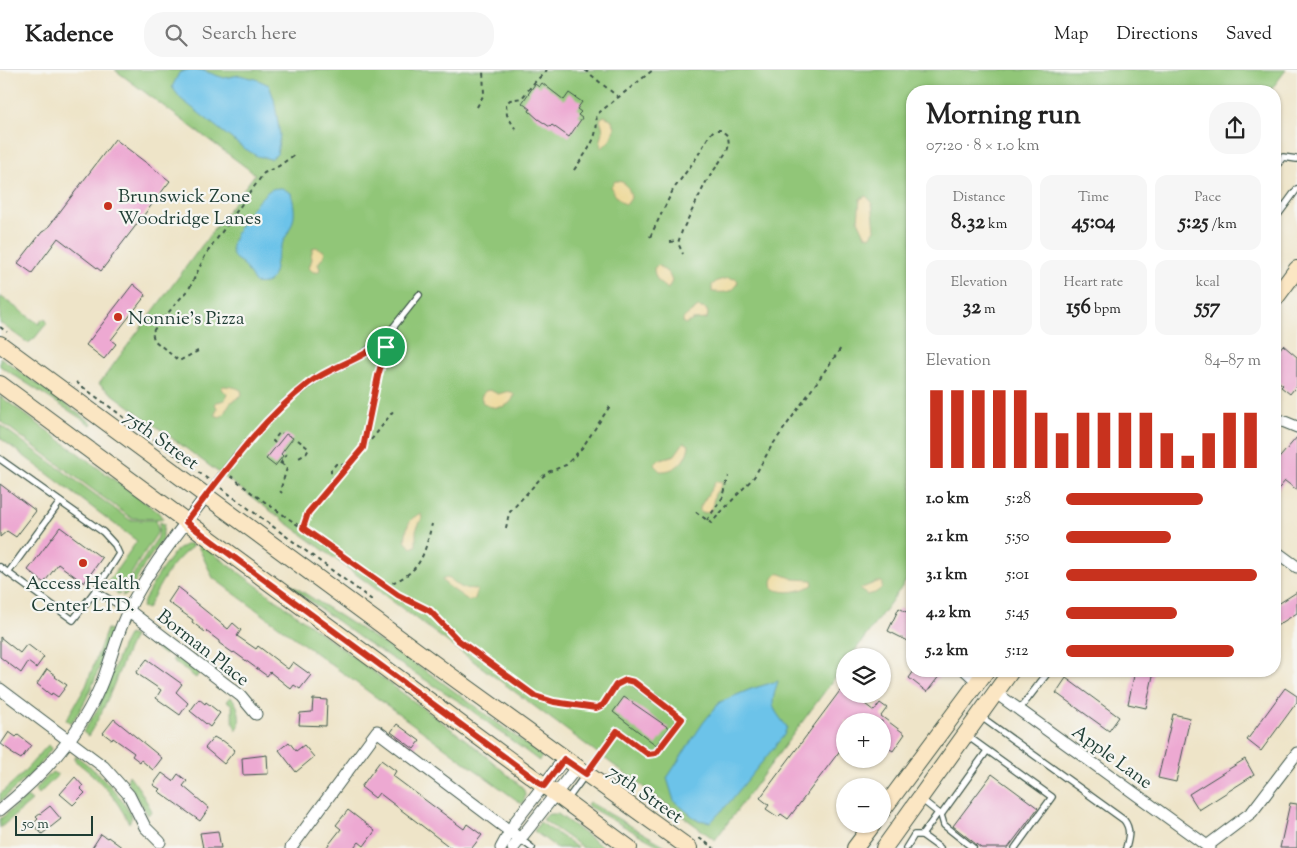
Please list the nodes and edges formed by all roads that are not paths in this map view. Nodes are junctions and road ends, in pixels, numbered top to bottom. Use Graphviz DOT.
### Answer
graph roads {
  1 [pos="1297,159"];
  2 [pos="1281,160"];
  3 [pos="1297,189"];
  4 [pos="1281,211"];
  5 [pos="1297,269"];
  6 [pos="1281,289"];
  7 [pos="419,295"];
  8 [pos="0,344"];
  9 [pos="0,384"];
  10 [pos="1281,420"];
  11 [pos="1297,427"];
  12 [pos="0,459"];
  13 [pos="206,496"];
  14 [pos="60,502"];
  15 [pos="186,522"];
  16 [pos="1281,555"];
  17 [pos="0,567"];
  18 [pos="1297,567"];
  19 [pos="8,573"];
  20 [pos="95,591"];
  21 [pos="128,610"];
  22 [pos="976,677"];
  23 [pos="1007,677"];
  24 [pos="1045,677"];
  25 [pos="634,682"];
  26 [pos="0,689"];
  27 [pos="996,693"];
  28 [pos="1020,710"];
  29 [pos="256,714"];
  30 [pos="980,716"];
  31 [pos="966,735"];
  32 [pos="69,740"];
  33 [pos="987,751"];
  34 [pos="1297,753"];
  35 [pos="576,767"];
  36 [pos="555,794"];
  37 [pos="891,797"];
  38 [pos="921,799"];
  39 [pos="0,810"];
  40 [pos="939,814"];
  41 [pos="511,830"];
  42 [pos="866,833"];
  43 [pos="922,835"];
  44 [pos="160,842"];
  45 [pos="517,843"];
  46 [pos="1208,847"];
  47 [pos="291,848"];
  48 [pos="501,848"];
  49 [pos="532,848"];
  50 [pos="629,848"];
  51 [pos="689,848"];
  52 [pos="855,848"];
  53 [pos="884,848"];
  54 [pos="906,848"];
  55 [pos="940,848"];
  56 [pos="973,848"];
  57 [pos="1015,848"];
  58 [pos="1126,848"];
  1 -- 2 [label="lane"];
  3 -- 4 [label="lane"];
  5 -- 6 [label="main road"];
  7 -- 13 [label="lane"];
  8 -- 13 [label="main road, 75th Street"];
  9 -- 15 [label="main road"];
  10 -- 11 [label="street"];
  12 -- 14 [label="lane"];
  13 -- 15 [label="street"];
  13 -- 35 [label="main road, 75th Street"];
  14 -- 19 [label="lane"];
  14 -- 20 [label="lane"];
  15 -- 21 [label="street"];
  15 -- 36 [label="main road"];
  16 -- 18 [label="street"];
  17 -- 19 [label="lane"];
  19 -- 20 [label="lane"];
  20 -- 21 [label="lane"];
  21 -- 29 [label="street, Borman Place"];
  21 -- 32 [label="street"];
  22 -- 37 [label="main road"];
  23 -- 27 [label="main road"];
  24 -- 28 [label="lane"];
  25 -- 35 [label="lane"];
  26 -- 32 [label="street"];
  27 -- 28 [label="street, Apple Lane"];
  27 -- 30 [label="main road"];
  28 -- 46 [label="street, Apple Lane"];
  30 -- 31 [label="main road"];
  30 -- 58 [label="lane"];
  31 -- 33 [label="lane"];
  31 -- 38 [label="main road"];
  32 -- 39 [label="street"];
  32 -- 44 [label="street"];
  33 -- 40 [label="lane"];
  33 -- 57 [label="lane"];
  34 -- 46 [label="street"];
  35 -- 36 [label="street"];
  35 -- 51 [label="main road, 75th Street"];
  36 -- 41 [label="street"];
  36 -- 45 [label="street"];
  36 -- 50 [label="main road"];
  38 -- 40 [label="lane"];
  38 -- 53 [label="main road"];
  40 -- 43 [label="lane"];
  40 -- 56 [label="lane"];
  41 -- 45 [label="street"];
  41 -- 47 [label="street"];
  41 -- 48 [label="street"];
  42 -- 52 [label="main road"];
  43 -- 54 [label="lane"];
  43 -- 55 [label="lane"];
  45 -- 49 [label="lane"];
}
